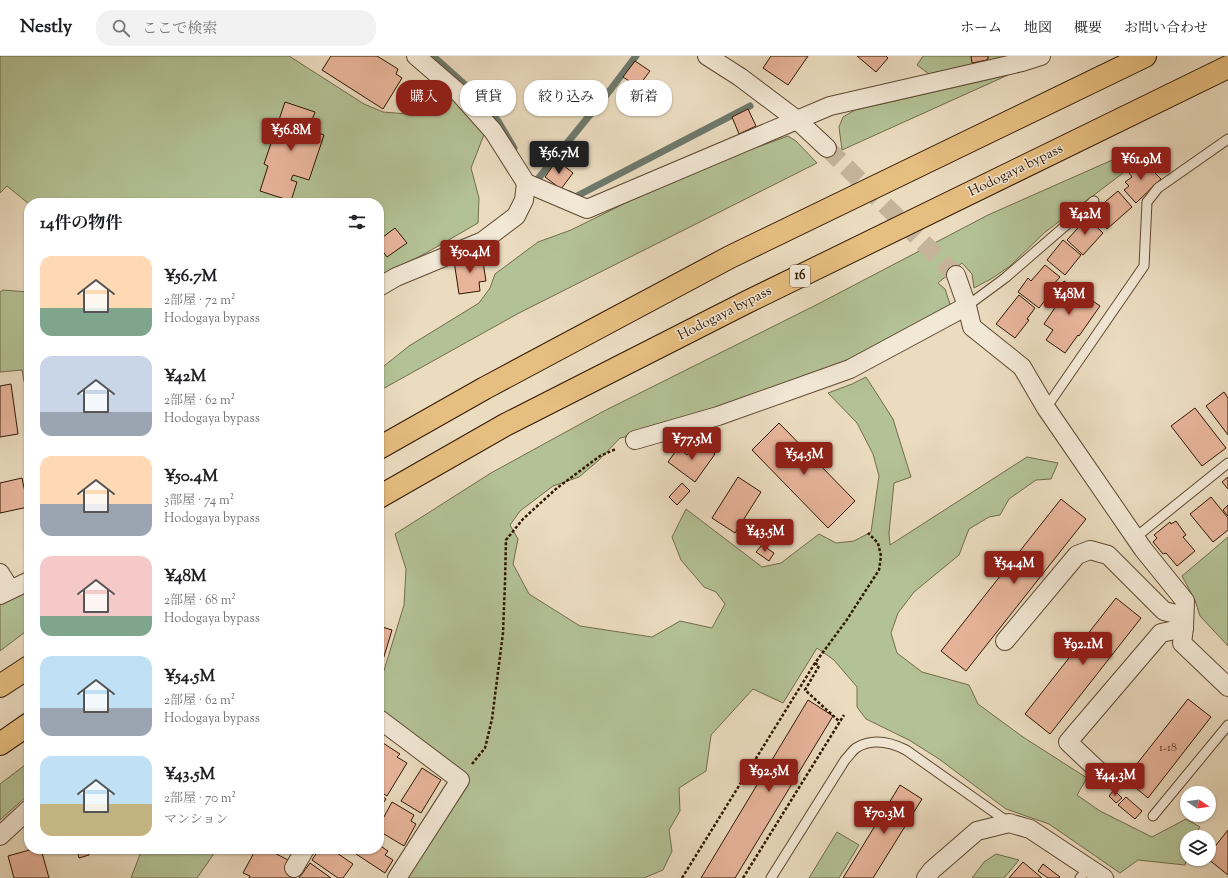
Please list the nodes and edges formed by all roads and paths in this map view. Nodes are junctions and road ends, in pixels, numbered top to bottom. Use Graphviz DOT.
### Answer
graph roads {
  1 [pos="416,56"];
  2 [pos="707,56"];
  3 [pos="1041,56"];
  4 [pos="1145,56"];
  5 [pos="1228,67"];
  6 [pos="797,120"];
  7 [pos="1228,139"];
  8 [pos="827,148"];
  9 [pos="526,183"];
  10 [pos="1094,201"];
  11 [pos="956,275"];
  12 [pos="384,284"];
  13 [pos="967,306"];
  14 [pos="1046,408"];
  15 [pos="635,440"];
  16 [pos="384,445"];
  17 [pos="1228,463"];
  18 [pos="384,494"];
  19 [pos="868,533"];
  20 [pos="1136,537"];
  21 [pos="0,573"];
  22 [pos="24,583"];
  23 [pos="5,592"];
  24 [pos="1184,620"];
  25 [pos="1005,641"];
  26 [pos="815,663"];
  27 [pos="24,670"];
  28 [pos="0,686"];
  29 [pos="1228,687"];
  30 [pos="844,716"];
  31 [pos="840,722"];
  32 [pos="384,723"];
  33 [pos="1228,726"];
  34 [pos="24,727"];
  35 [pos="0,744"];
  36 [pos="1106,778"];
  37 [pos="460,780"];
  38 [pos="24,814"];
  39 [pos="1153,816"];
  40 [pos="1009,823"];
  41 [pos="0,836"];
  42 [pos="302,854"];
  43 [pos="294,868"];
  44 [pos="1084,873"];
  45 [pos="397,878"];
  46 [pos="682,878"];
  47 [pos="743,878"];
  48 [pos="771,878"];
  49 [pos="926,878"];
  50 [pos="1104,878"];
  1 -- 9 [label="street"];
  2 -- 6 [label="street"];
  3 -- 6 [label="street"];
  4 -- 16 [label="highway"];
  5 -- 18 [label="highway, Hodogaya bypass / 16"];
  6 -- 8 [label="street"];
  6 -- 9 [label="street"];
  7 -- 14 [label="lane"];
  9 -- 12 [label="street"];
  10 -- 13 [label="lane"];
  11 -- 13 [label="street"];
  13 -- 14 [label="street"];
  13 -- 15 [label="street"];
  14 -- 20 [label="street"];
  15 -- 37 [label="path"];
  17 -- 20 [label="lane"];
  19 -- 26 [label="path"];
  20 -- 24 [label="street"];
  21 -- 23 [label="street"];
  22 -- 23 [label="street"];
  24 -- 25 [label="street"];
  24 -- 29 [label="street"];
  24 -- 36 [label="street"];
  26 -- 31 [label="path"];
  26 -- 46 [label="path"];
  27 -- 28 [label="highway"];
  30 -- 31 [label="path"];
  31 -- 47 [label="path"];
  32 -- 37 [label="street"];
  33 -- 39 [label="lane"];
  34 -- 35 [label="highway"];
  37 -- 45 [label="street"];
  38 -- 41 [label="street"];
  40 -- 44 [label="street"];
  40 -- 48 [label="lane"];
  40 -- 49 [label="street"];
  42 -- 43 [label="street"];
  44 -- 50 [label="street"];
}
